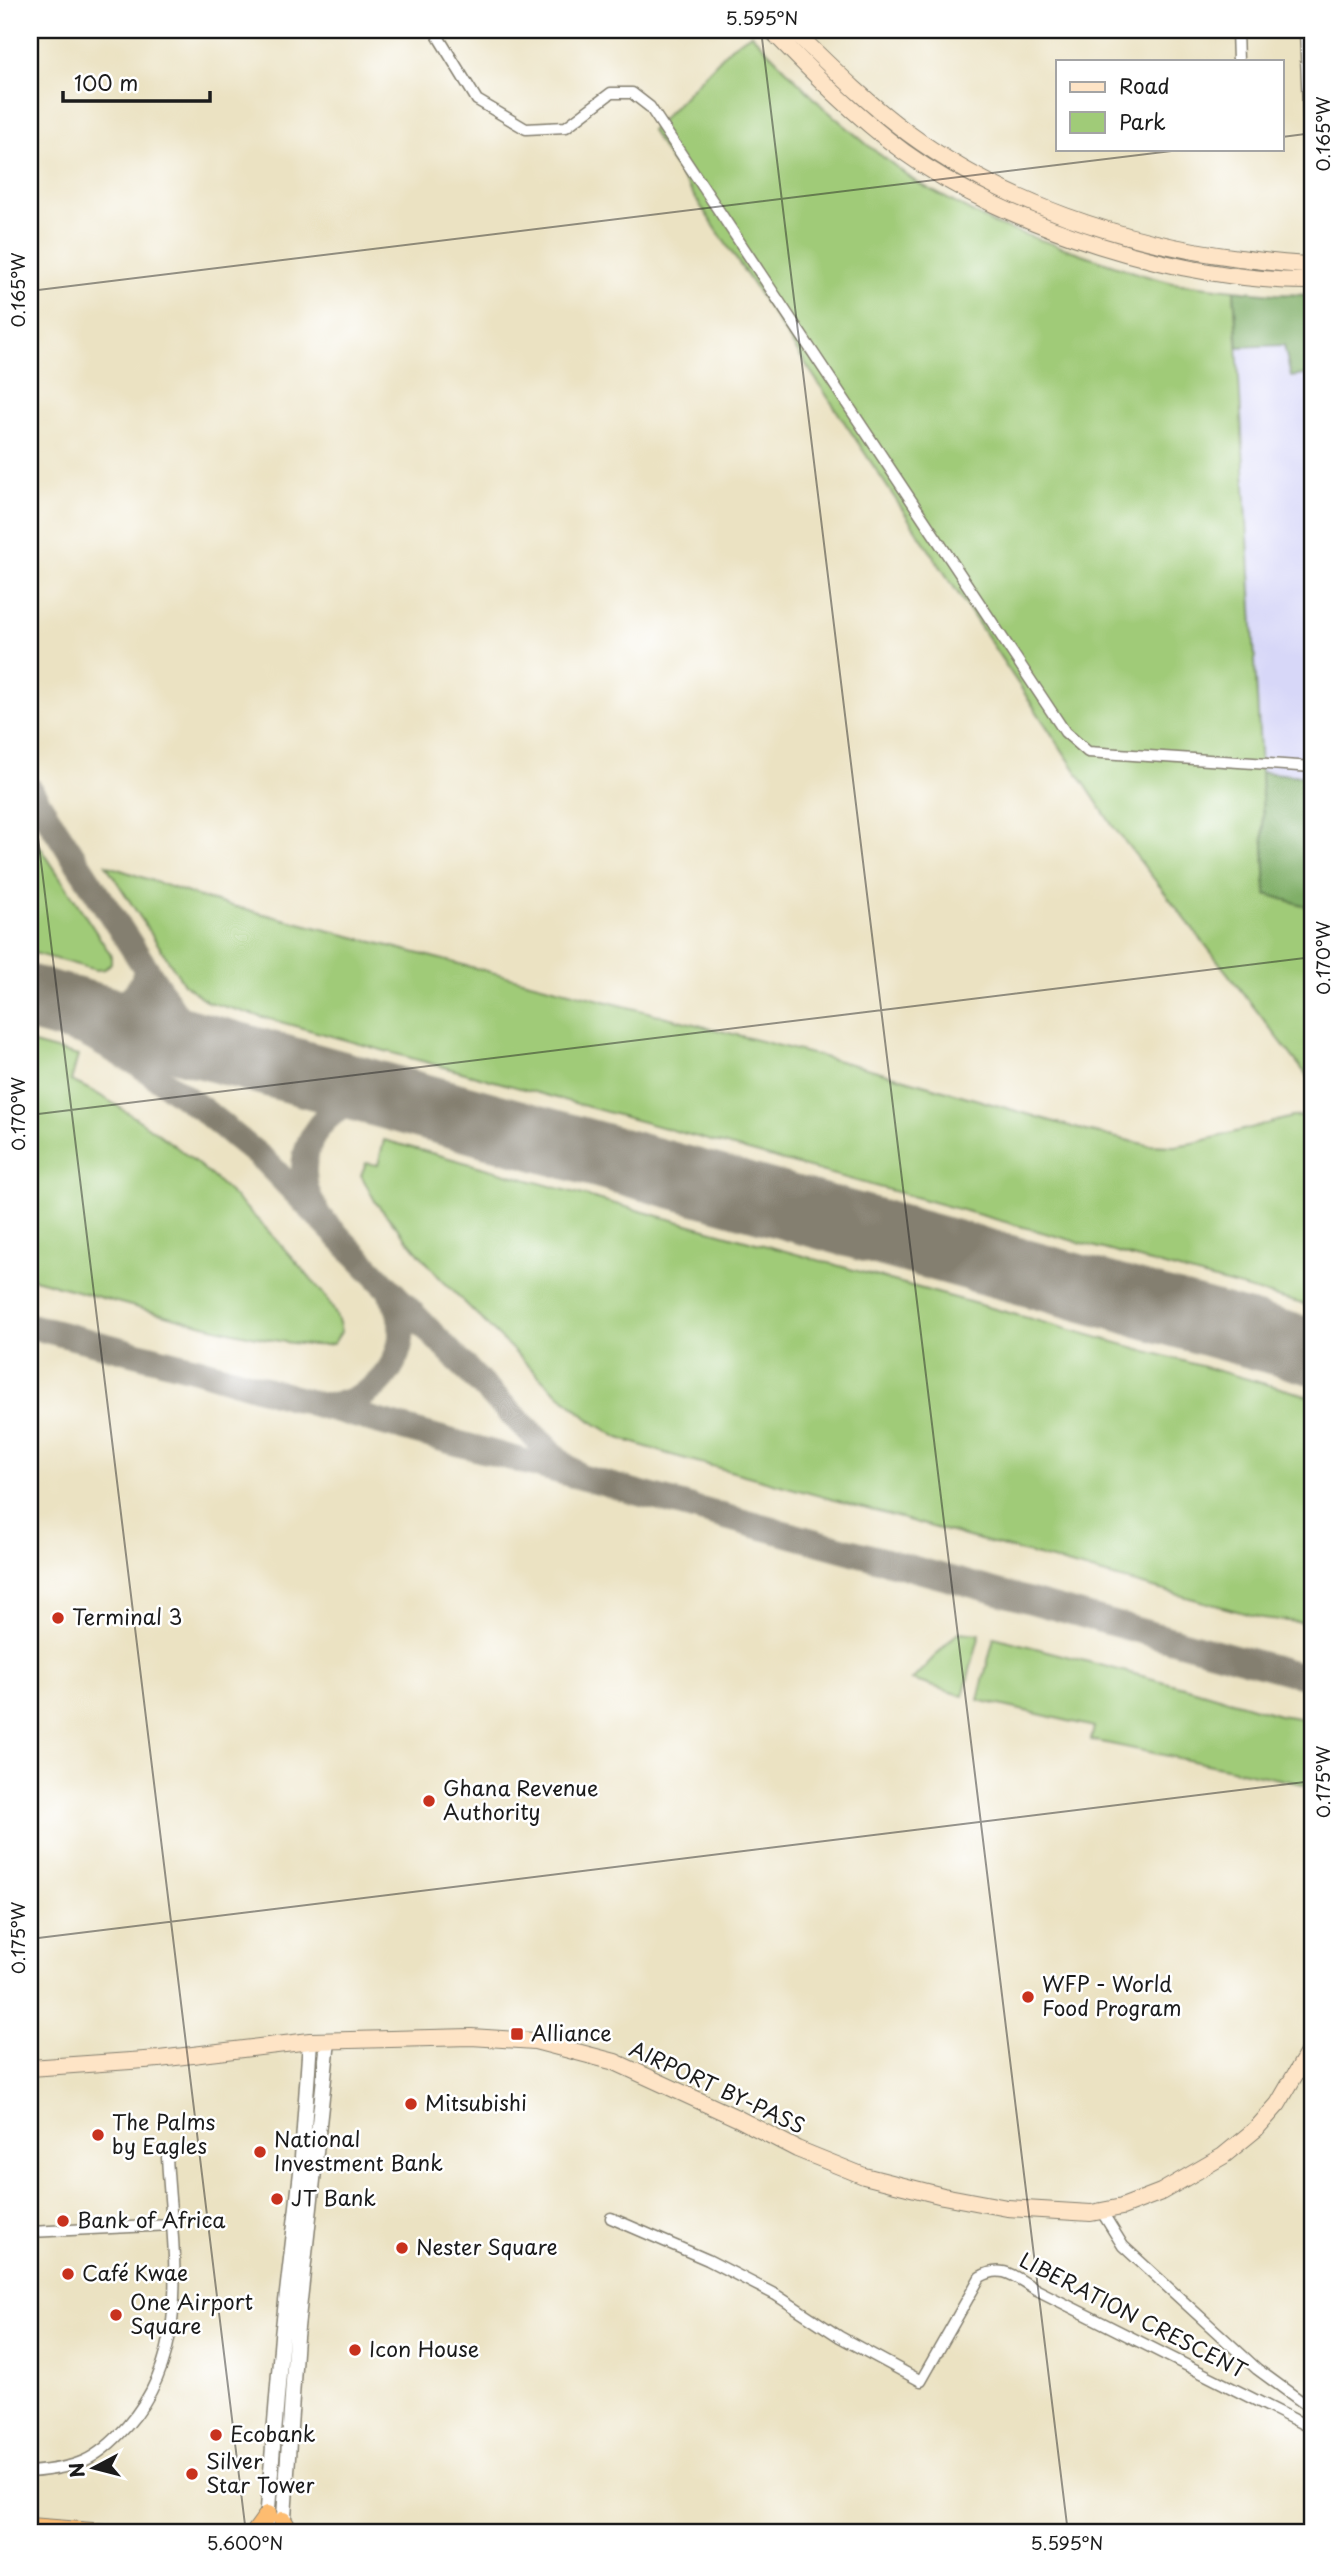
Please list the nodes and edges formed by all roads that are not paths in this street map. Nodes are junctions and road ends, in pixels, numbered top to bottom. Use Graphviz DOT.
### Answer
graph roads {
  1 [pos="434,30"];
  2 [pos="771,30"];
  3 [pos="793,30"];
  4 [pos="1237,30"];
  5 [pos="1305,30"];
  6 [pos="1238,60"];
  7 [pos="1311,186"];
  8 [pos="1313,265"];
  9 [pos="1313,281"];
  10 [pos="1313,767"];
  11 [pos="310,2041"];
  12 [pos="328,2041"];
  13 [pos="1313,2044"];
  14 [pos="30,2068"];
  15 [pos="167,2157"];
  16 [pos="1102,2212"];
  17 [pos="611,2218"];
  18 [pos="171,2225"];
  19 [pos="30,2232"];
  20 [pos="1313,2410"];
  21 [pos="1313,2428"];
  22 [pos="30,2472"];
  23 [pos="281,2526"];
  24 [pos="30,2527"];
  25 [pos="105,2533"];
  26 [pos="255,2533"];
  27 [pos="266,2533"];
  1 -- 10 [label="street"];
  2 -- 9 [label="main road"];
  3 -- 8 [label="main road"];
  4 -- 6 [label="street"];
  5 -- 7 [label="street"];
  11 -- 12 [label="main road, AIRPORT BY-PASS"];
  11 -- 14 [label="main road, AIRPORT BY-PASS"];
  11 -- 23 [label="street"];
  12 -- 16 [label="main road, AIRPORT BY-PASS"];
  12 -- 23 [label="street"];
  13 -- 16 [label="main road, AIRPORT BY-PASS"];
  15 -- 18 [label="street"];
  16 -- 20 [label="street"];
  17 -- 21 [label="street, LIBERATION CRESCENT"];
  18 -- 19 [label="street"];
  18 -- 22 [label="street"];
  23 -- 26 [label="highway"];
  23 -- 27 [label="street"];
  24 -- 25 [label="highway"];
}
